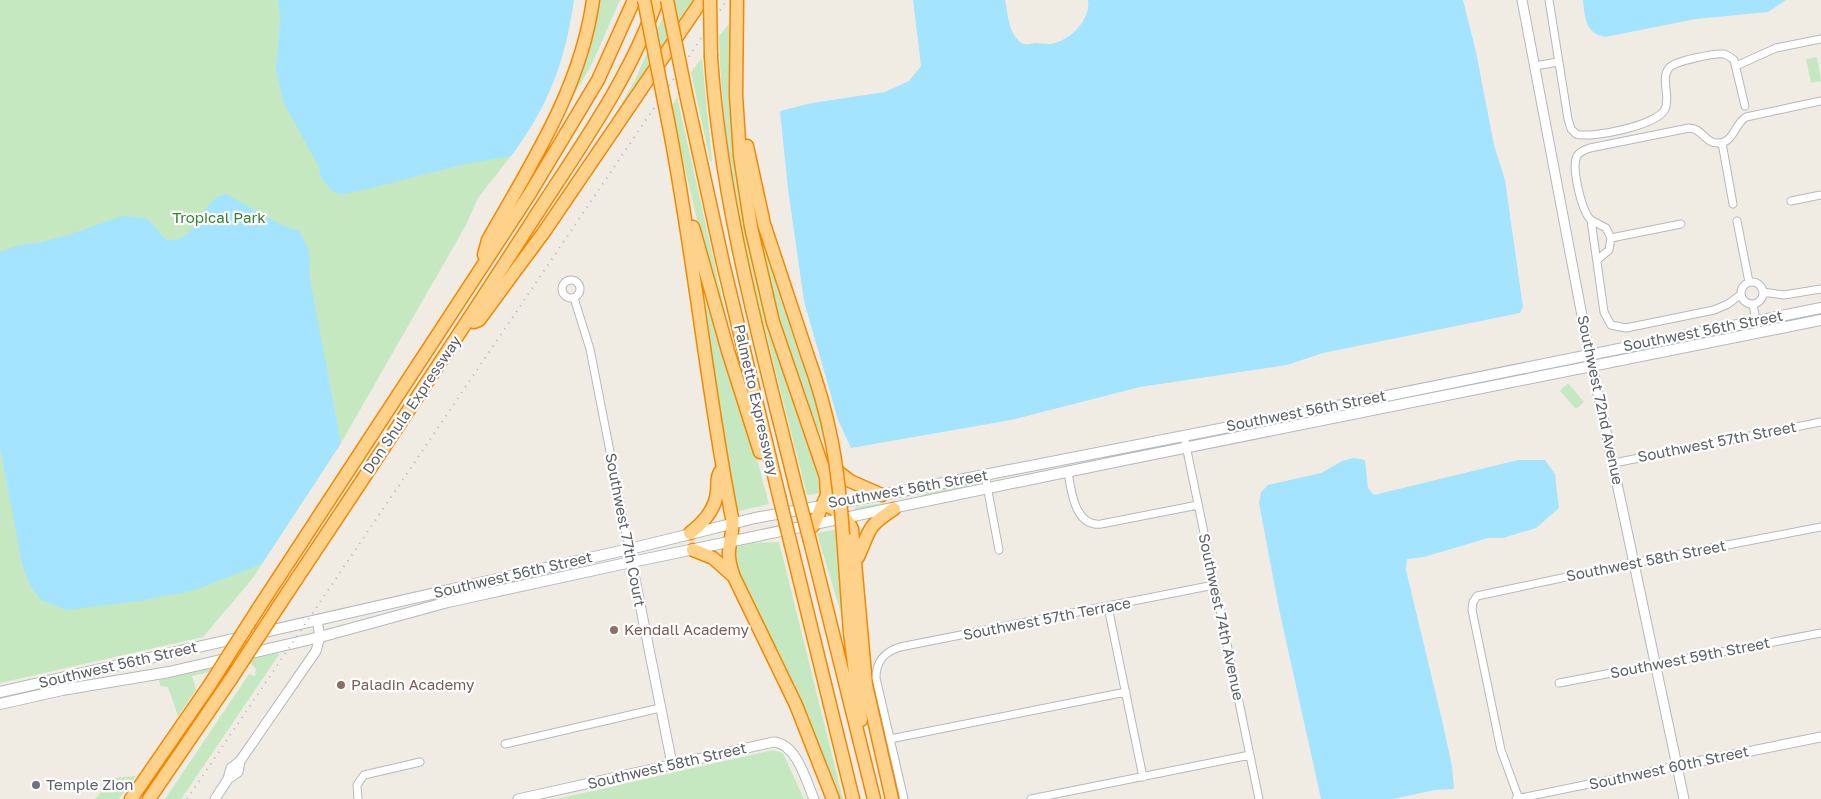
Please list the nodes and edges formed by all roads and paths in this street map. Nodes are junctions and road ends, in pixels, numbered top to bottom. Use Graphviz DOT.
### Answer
graph roads {
  1 [pos="593,0"];
  2 [pos="634,0"];
  3 [pos="644,0"];
  4 [pos="656,0"];
  5 [pos="667,0"];
  6 [pos="702,0"];
  7 [pos="710,0"];
  8 [pos="738,0"];
  9 [pos="1522,0"];
  10 [pos="1549,0"];
  11 [pos="1821,38"];
  12 [pos="1558,62"];
  13 [pos="1535,66"];
  14 [pos="1736,66"];
  15 [pos="737,74"];
  16 [pos="1821,101"];
  17 [pos="1745,106"];
  18 [pos="1722,143"];
  19 [pos="682,195"];
  20 [pos="1821,195"];
  21 [pos="1791,201"];
  22 [pos="1733,204"];
  23 [pos="1591,220"];
  24 [pos="1737,221"];
  25 [pos="1680,224"];
  26 [pos="1611,238"];
  27 [pos="1597,260"];
  28 [pos="480,267"];
  29 [pos="1749,282"];
  30 [pos="1821,289"];
  31 [pos="1763,292"];
  32 [pos="1740,295"];
  33 [pos="574,298"];
  34 [pos="1753,305"];
  35 [pos="1821,308"];
  36 [pos="1756,320"];
  37 [pos="1821,320"];
  38 [pos="465,326"];
  39 [pos="1759,333"];
  40 [pos="1590,354"];
  41 [pos="1593,366"];
  42 [pos="1821,422"];
  43 [pos="1184,436"];
  44 [pos="814,444"];
  45 [pos="1186,448"];
  46 [pos="1065,459"];
  47 [pos="1614,463"];
  48 [pos="723,468"];
  49 [pos="1068,472"];
  50 [pos="774,476"];
  51 [pos="984,476"];
  52 [pos="987,488"];
  53 [pos="882,495"];
  54 [pos="824,504"];
  55 [pos="1198,505"];
  56 [pos="894,509"];
  57 [pos="848,519"];
  58 [pos="733,522"];
  59 [pos="813,526"];
  60 [pos="1821,527"];
  61 [pos="690,533"];
  62 [pos="731,542"];
  63 [pos="629,549"];
  64 [pos="693,550"];
  65 [pos="999,550"];
  66 [pos="631,562"];
  67 [pos="1635,563"];
  68 [pos="855,564"];
  69 [pos="734,577"];
  70 [pos="1214,585"];
  71 [pos="1108,606"];
  72 [pos="317,620"];
  73 [pos="1821,633"];
  74 [pos="320,637"];
  75 [pos="1656,665"];
  76 [pos="1559,683"];
  77 [pos="0,692"];
  78 [pos="1126,692"];
  79 [pos="0,704"];
  80 [pos="660,708"];
  81 [pos="1821,737"];
  82 [pos="890,739"];
  83 [pos="860,742"];
  84 [pos="505,744"];
  85 [pos="1250,755"];
  86 [pos="420,762"];
  87 [pos="672,764"];
  88 [pos="1677,766"];
  89 [pos="1143,777"];
  90 [pos="131,799"];
  91 [pos="149,799"];
  92 [pos="215,799"];
  93 [pos="358,799"];
  94 [pos="518,799"];
  95 [pos="814,799"];
  96 [pos="833,799"];
  97 [pos="853,799"];
  98 [pos="874,799"];
  99 [pos="892,799"];
  100 [pos="904,799"];
  101 [pos="1031,799"];
  102 [pos="1259,799"];
  103 [pos="1517,799"];
  104 [pos="1684,799"];
  1 -- 28 [label="highway"];
  2 -- 28 [label="highway, Don Shula Expressway"];
  3 -- 19 [label="highway, bridge"];
  4 -- 38 [label="highway, Don Shula Expressway"];
  5 -- 50 [label="highway, Palmetto Expressway, bridge"];
  6 -- 38 [label="highway"];
  7 -- 83 [label="highway, Palmetto Expressway, bridge"];
  8 -- 15 [label="highway"];
  9 -- 13 [label="street, Southwest 72nd Avenue"];
  10 -- 12 [label="street"];
  11 -- 14 [label="street"];
  12 -- 13 [label="street"];
  12 -- 14 [label="street"];
  13 -- 40 [label="street, Southwest 72nd Avenue"];
  14 -- 17 [label="street"];
  15 -- 44 [label="highway"];
  15 -- 83 [label="highway, bridge"];
  16 -- 18 [label="street"];
  18 -- 22 [label="street"];
  18 -- 23 [label="street"];
  19 -- 48 [label="highway"];
  19 -- 50 [label="highway"];
  20 -- 21 [label="street"];
  23 -- 26 [label="street"];
  23 -- 27 [label="street"];
  24 -- 29 [label="street"];
  25 -- 26 [label="street"];
  26 -- 27 [label="street"];
  27 -- 32 [label="street, Southwest 56th Street"];
  28 -- 90 [label="highway, Don Shula Expressway, bridge"];
  29 -- 31 [label="street"];
  29 -- 32 [label="street"];
  30 -- 31 [label="street, Southwest 56th Street"];
  31 -- 34 [label="street"];
  32 -- 34 [label="street"];
  33 -- 63 [label="street, Southwest 77th Court"];
  34 -- 36 [label="street"];
  35 -- 36 [label="main road, Southwest 56th Street"];
  36 -- 39 [label="street"];
  36 -- 40 [label="main road, Southwest 56th Street"];
  37 -- 39 [label="main road, Southwest 56th Street"];
  38 -- 91 [label="highway, Don Shula Expressway, bridge"];
  39 -- 41 [label="main road, Southwest 56th Street"];
  40 -- 41 [label="street, Southwest 72nd Avenue"];
  40 -- 43 [label="main road, Southwest 56th Street"];
  41 -- 45 [label="main road, Southwest 56th Street"];
  41 -- 47 [label="street, Southwest 72nd Avenue"];
  42 -- 47 [label="street, Southwest 57th Street"];
  43 -- 45 [label="street, Southwest 74th Avenue"];
  43 -- 46 [label="main road, Southwest 56th Street"];
  44 -- 53 [label="highway"];
  44 -- 54 [label="highway"];
  45 -- 49 [label="main road, Southwest 56th Street"];
  45 -- 55 [label="street, Southwest 74th Avenue"];
  46 -- 49 [label="main road"];
  46 -- 51 [label="main road, Southwest 56th Street"];
  47 -- 67 [label="street, Southwest 72nd Avenue"];
  48 -- 58 [label="highway"];
  48 -- 61 [label="highway"];
  49 -- 52 [label="main road, Southwest 56th Street"];
  49 -- 55 [label="street"];
  50 -- 97 [label="highway, Palmetto Expressway, bridge"];
  51 -- 52 [label="street"];
  51 -- 53 [label="main road, Southwest 56th Street"];
  52 -- 56 [label="main road, Southwest 56th Street"];
  52 -- 65 [label="street"];
  53 -- 54 [label="main road, Southwest 56th Street"];
  54 -- 57 [label="highway"];
  54 -- 58 [label="main road, Southwest 56th Street"];
  54 -- 59 [label="highway"];
  55 -- 70 [label="street, Southwest 74th Avenue"];
  56 -- 57 [label="main road, Southwest 56th Street"];
  56 -- 68 [label="highway"];
  57 -- 59 [label="main road, Southwest 56th Street"];
  57 -- 68 [label="highway"];
  58 -- 61 [label="main road, Southwest 56th Street"];
  58 -- 62 [label="highway"];
  59 -- 62 [label="main road, Southwest 56th Street"];
  60 -- 67 [label="street, Southwest 58th Street"];
  61 -- 63 [label="main road, Southwest 56th Street"];
  62 -- 64 [label="main road, Southwest 56th Street"];
  62 -- 69 [label="highway"];
  63 -- 66 [label="street, Southwest 77th Court"];
  63 -- 72 [label="main road, Southwest 56th Street"];
  64 -- 66 [label="main road, Southwest 56th Street"];
  64 -- 69 [label="highway"];
  66 -- 74 [label="main road, Southwest 56th Street"];
  66 -- 80 [label="street, Southwest 77th Court"];
  67 -- 75 [label="street, Southwest 72nd Avenue"];
  67 -- 103 [label="street, Southwest 58th Street"];
  68 -- 99 [label="highway"];
  69 -- 96 [label="highway"];
  70 -- 71 [label="street, Southwest 57th Terrace"];
  70 -- 85 [label="street, Southwest 74th Avenue"];
  71 -- 78 [label="street"];
  71 -- 82 [label="street, Southwest 57th Terrace"];
  72 -- 74 [label="street"];
  72 -- 77 [label="main road, Southwest 56th Street"];
  73 -- 75 [label="street, Southwest 59th Street"];
  74 -- 79 [label="main road, Southwest 56th Street"];
  74 -- 92 [label="street"];
  75 -- 76 [label="street, Southwest 59th Street"];
  75 -- 88 [label="street, Southwest 72nd Avenue"];
  78 -- 82 [label="street"];
  78 -- 89 [label="street"];
  80 -- 84 [label="street"];
  80 -- 87 [label="street, Southwest 77th Court"];
  81 -- 88 [label="street, Southwest 60th Street"];
  82 -- 100 [label="street"];
  83 -- 98 [label="highway, Palmetto Expressway"];
  85 -- 89 [label="street"];
  85 -- 102 [label="street, Southwest 74th Avenue"];
  86 -- 93 [label="street"];
  87 -- 94 [label="street, Southwest 58th Street"];
  87 -- 95 [label="street, Southwest 58th Street"];
  88 -- 103 [label="street, Southwest 60th Street"];
  88 -- 104 [label="street, Southwest 72nd Avenue"];
  89 -- 101 [label="street"];
}
